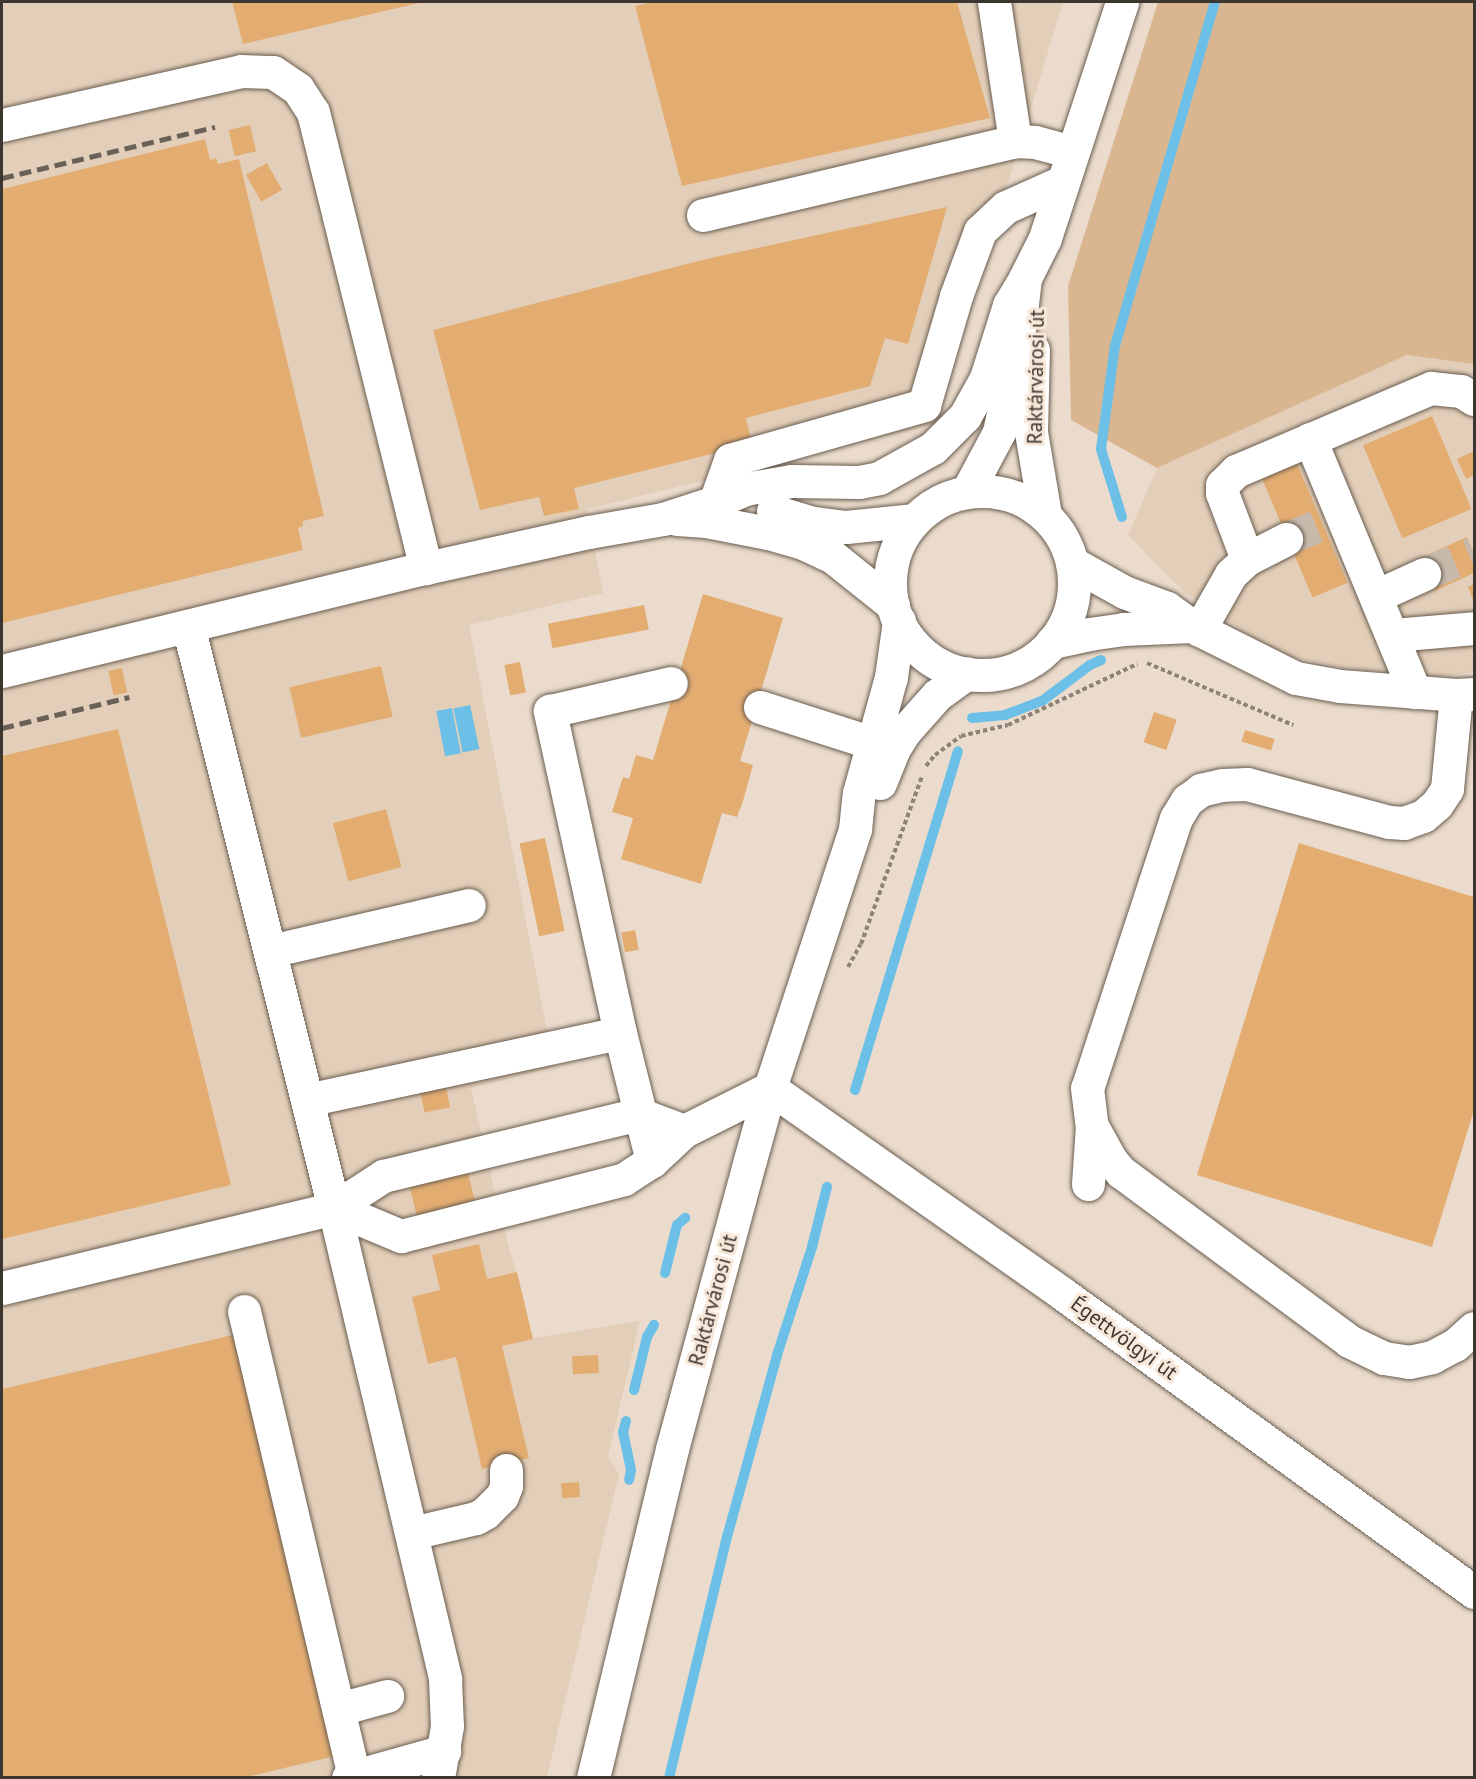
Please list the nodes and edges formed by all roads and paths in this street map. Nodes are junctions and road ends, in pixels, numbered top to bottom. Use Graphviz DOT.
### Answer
graph roads {
  1 [pos="994,2"];
  2 [pos="1122,2"];
  3 [pos="2,125"];
  4 [pos="1015,141"];
  5 [pos="1067,167"];
  6 [pos="703,215"];
  7 [pos="1045,238"];
  8 [pos="1025,278"];
  9 [pos="1474,399"];
  10 [pos="1310,439"];
  11 [pos="967,492"];
  12 [pos="715,502"];
  13 [pos="1045,515"];
  14 [pos="663,519"];
  15 [pos="915,520"];
  16 [pos="1286,539"];
  17 [pos="1247,559"];
  18 [pos="1072,563"];
  19 [pos="426,568"];
  20 [pos="1424,574"];
  21 [pos="1376,596"];
  22 [pos="896,613"];
  23 [pos="188,626"];
  24 [pos="1195,628"];
  25 [pos="1474,628"];
  26 [pos="1393,635"];
  27 [pos="1052,642"];
  28 [pos="2,671"];
  29 [pos="967,673"];
  30 [pos="671,683"];
  31 [pos="1415,692"];
  32 [pos="1465,694"];
  33 [pos="760,707"];
  34 [pos="1293,725"];
  35 [pos="873,743"];
  36 [pos="855,829"];
  37 [pos="469,905"];
  38 [pos="270,951"];
  39 [pos="845,972"];
  40 [pos="620,1033"];
  41 [pos="770,1089"];
  42 [pos="307,1100"];
  43 [pos="639,1114"];
  44 [pos="1092,1126"];
  45 [pos="684,1131"];
  46 [pos="652,1161"];
  47 [pos="1088,1184"];
  48 [pos="334,1208"];
  49 [pos="2,1288"];
  50 [pos="244,1311"];
  51 [pos="1474,1328"];
  52 [pos="506,1470"];
  53 [pos="412,1533"];
  54 [pos="1474,1592"];
  55 [pos="387,1696"];
  56 [pos="339,1708"];
  57 [pos="441,1764"];
  58 [pos="351,1777"];
  59 [pos="593,1778"];
  1 -- 4 [label="street"];
  2 -- 5 [label="street, Raktárvárosi út"];
  3 -- 19 [label="street"];
  4 -- 5 [label="street"];
  4 -- 6 [label="street"];
  5 -- 7 [label="street, Raktárvárosi út"];
  5 -- 12 [label="street"];
  7 -- 8 [label="street, Raktárvárosi út"];
  7 -- 13 [label="street, Raktárvárosi út"];
  8 -- 11 [label="street, Raktárvárosi út"];
  8 -- 12 [label="street"];
  9 -- 10 [label="street"];
  10 -- 17 [label="street"];
  10 -- 21 [label="street"];
  11 -- 13 [label="street, Raktárvárosi út"];
  11 -- 15 [label="street, Raktárvárosi út"];
  12 -- 14 [label="street"];
  12 -- 15 [label="street"];
  13 -- 18 [label="street, Raktárvárosi út"];
  14 -- 19 [label="street"];
  14 -- 22 [label="street"];
  15 -- 22 [label="street, Raktárvárosi út"];
  16 -- 17 [label="street"];
  17 -- 24 [label="street"];
  18 -- 24 [label="street"];
  18 -- 27 [label="street, Raktárvárosi út"];
  19 -- 23 [label="street"];
  20 -- 21 [label="street"];
  21 -- 26 [label="street"];
  22 -- 29 [label="street, Raktárvárosi út"];
  22 -- 35 [label="street, Raktárvárosi út"];
  23 -- 28 [label="street"];
  23 -- 38 [label="street"];
  24 -- 27 [label="street"];
  24 -- 31 [label="street"];
  25 -- 26 [label="street"];
  26 -- 31 [label="street"];
  27 -- 29 [label="street, Raktárvárosi út"];
  29 -- 36 [label="street, Raktárvárosi út"];
  30 -- 40 [label="street"];
  31 -- 32 [label="street"];
  32 -- 44 [label="street"];
  33 -- 35 [label="street"];
  34 -- 39 [label="path"];
  35 -- 36 [label="street, Raktárvárosi út"];
  36 -- 41 [label="street, Raktárvárosi út"];
  37 -- 38 [label="street"];
  38 -- 42 [label="street"];
  40 -- 42 [label="street"];
  40 -- 43 [label="street"];
  41 -- 45 [label="street"];
  41 -- 54 [label="street, Égettvölgyi út"];
  41 -- 59 [label="street, Raktárvárosi út"];
  42 -- 48 [label="street"];
  43 -- 45 [label="street"];
  43 -- 46 [label="street"];
  43 -- 48 [label="street"];
  44 -- 47 [label="street"];
  44 -- 51 [label="street"];
  45 -- 46 [label="street"];
  46 -- 48 [label="street"];
  48 -- 49 [label="street"];
  48 -- 53 [label="street"];
  50 -- 56 [label="street"];
  52 -- 53 [label="street"];
  53 -- 57 [label="street"];
  55 -- 56 [label="street"];
  56 -- 58 [label="street"];
  57 -- 58 [label="street"];
}
